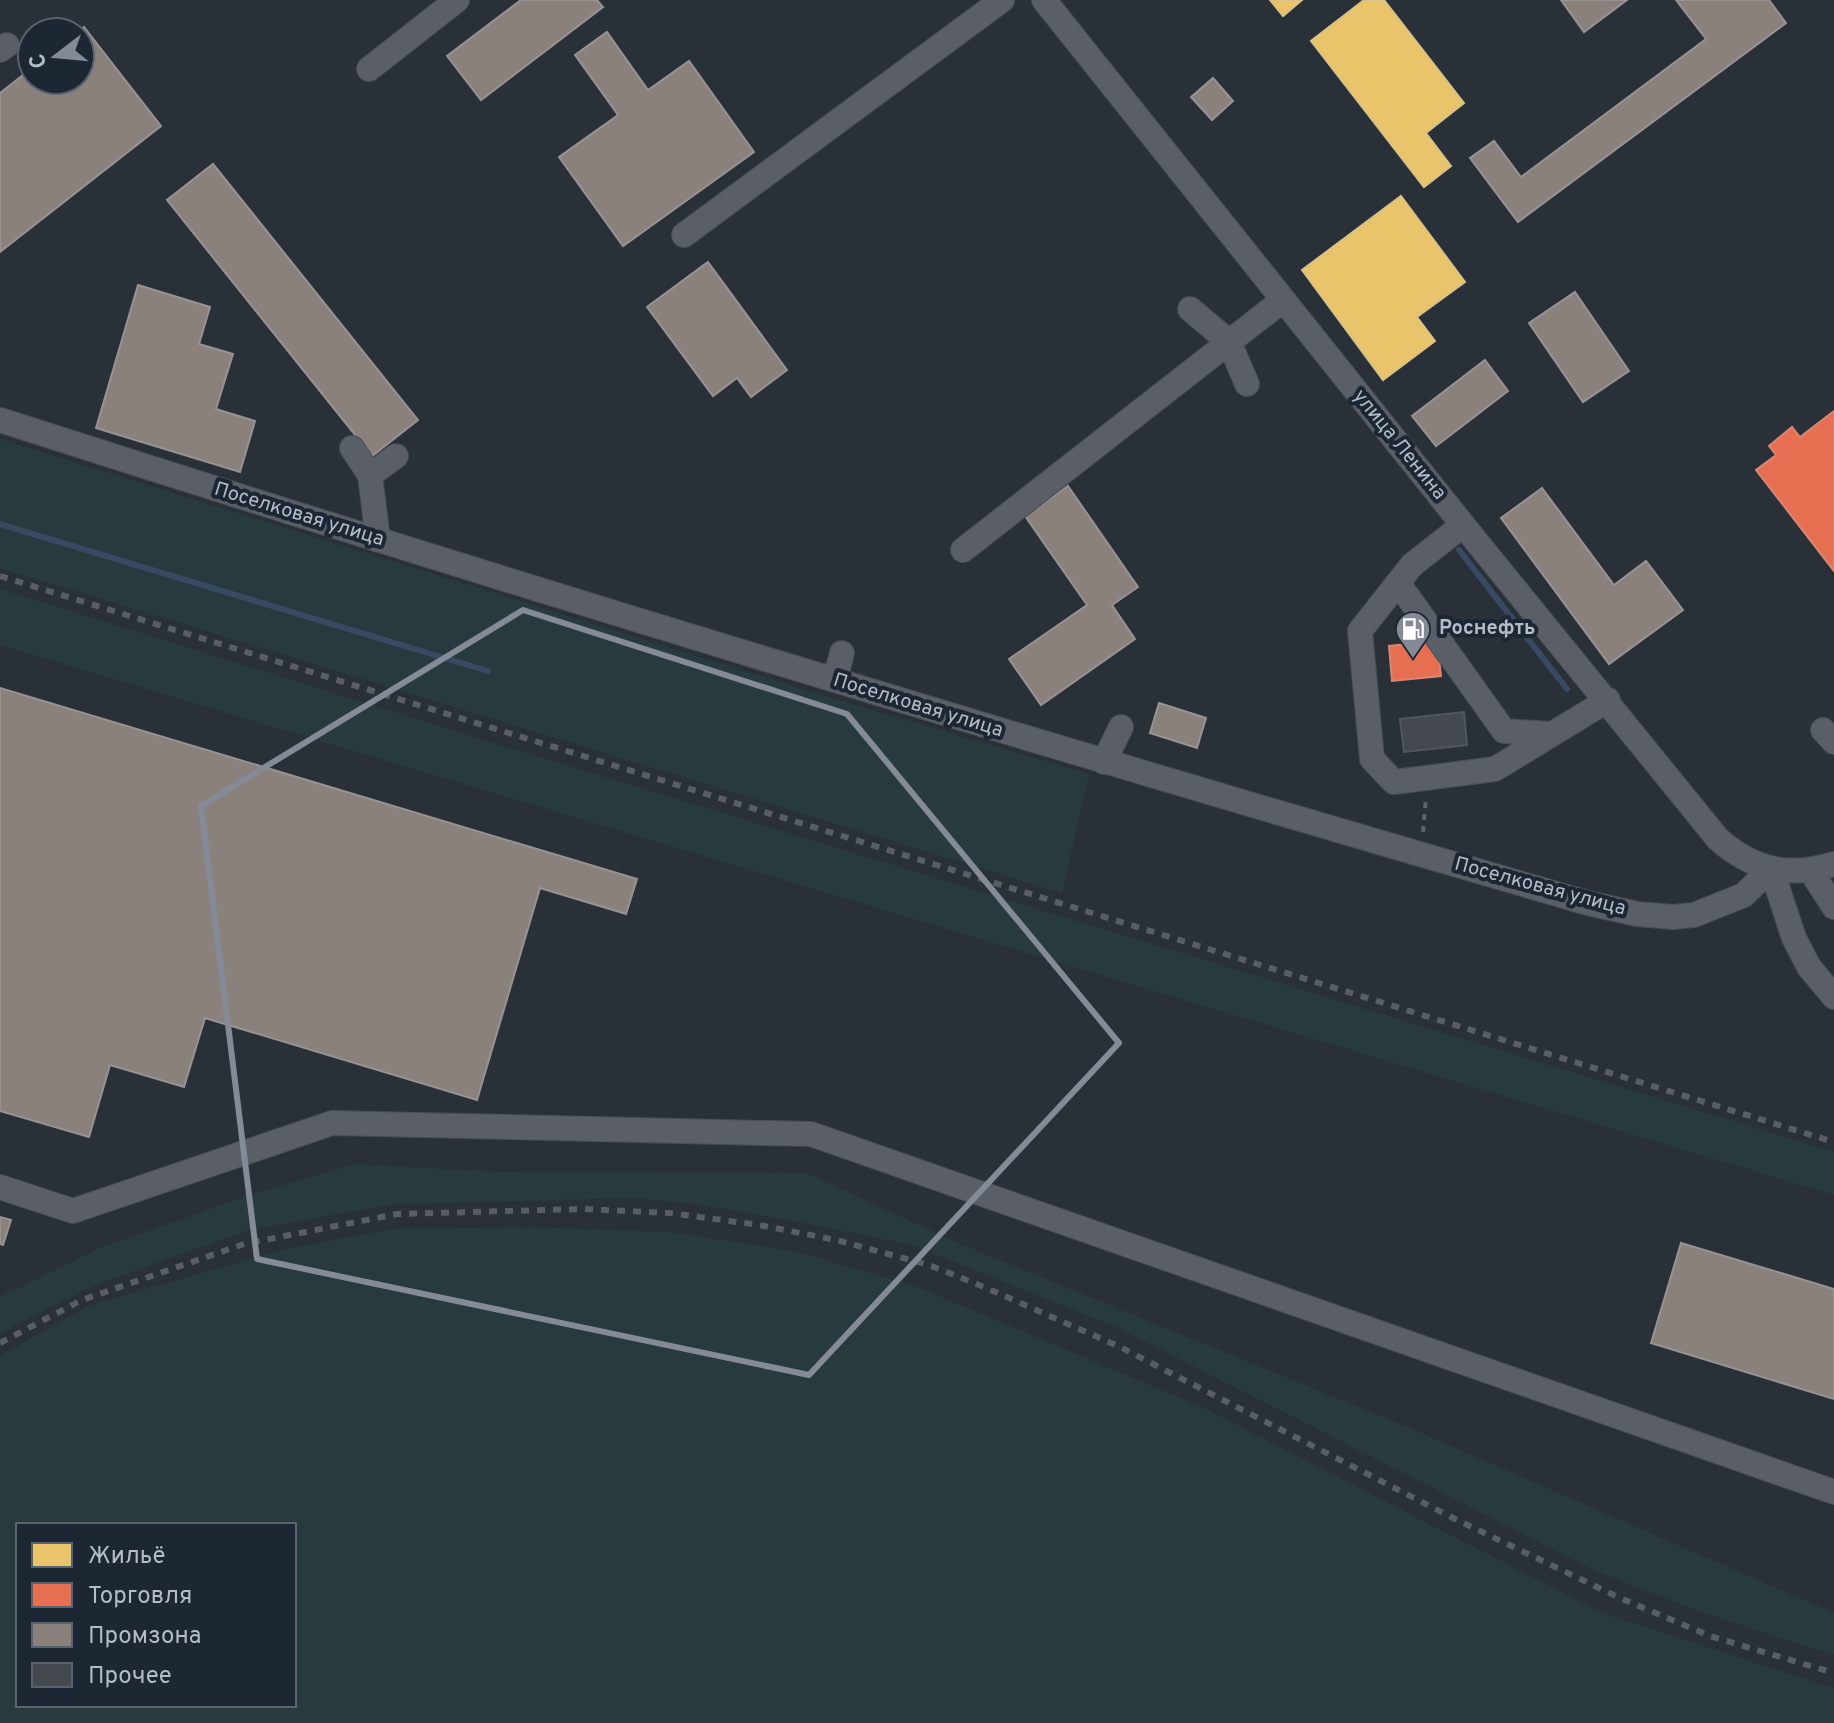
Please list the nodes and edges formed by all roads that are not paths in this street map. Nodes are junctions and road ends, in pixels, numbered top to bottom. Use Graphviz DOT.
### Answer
graph roads {
  1 [pos="457,0"];
  2 [pos="1002,0"];
  3 [pos="1044,0"];
  4 [pos="369,69"];
  5 [pos="684,235"];
  6 [pos="1283,300"];
  7 [pos="1190,309"];
  8 [pos="1229,342"];
  9 [pos="1247,384"];
  10 [pos="0,420"];
  11 [pos="352,448"];
  12 [pos="396,456"];
  13 [pos="370,475"];
  14 [pos="1463,525"];
  15 [pos="378,540"];
  16 [pos="963,550"];
  17 [pos="1398,583"];
  18 [pos="842,653"];
  19 [pos="835,680"];
  20 [pos="1608,700"];
  21 [pos="1121,727"];
  22 [pos="1550,734"];
  23 [pos="1104,762"];
  24 [pos="1822,867"];
  25 [pos="1771,868"];
  26 [pos="1834,907"];
  27 [pos="1834,997"];
  28 [pos="0,1187"];
  29 [pos="1834,1492"];
  1 -- 4 [label="street"];
  2 -- 5 [label="street"];
  3 -- 6 [label="street, улица Ленина"];
  6 -- 8 [label="street"];
  6 -- 14 [label="street, улица Ленина"];
  7 -- 8 [label="street"];
  8 -- 9 [label="street"];
  8 -- 16 [label="street"];
  10 -- 15 [label="street, Поселковая улица"];
  11 -- 13 [label="street"];
  12 -- 13 [label="street"];
  13 -- 15 [label="street"];
  14 -- 17 [label="street"];
  14 -- 20 [label="street, улица Ленина"];
  15 -- 19 [label="street, Поселковая улица"];
  17 -- 22 [label="street"];
  17 -- 22 [label="street"];
  18 -- 19 [label="street"];
  19 -- 23 [label="street, Поселковая улица"];
  20 -- 22 [label="street"];
  20 -- 25 [label="street, улица Ленина"];
  21 -- 23 [label="street"];
  23 -- 25 [label="street, Поселковая улица"];
  24 -- 25 [label="street"];
  24 -- 26 [label="street"];
  25 -- 27 [label="street"];
  28 -- 29 [label="street"];
}
